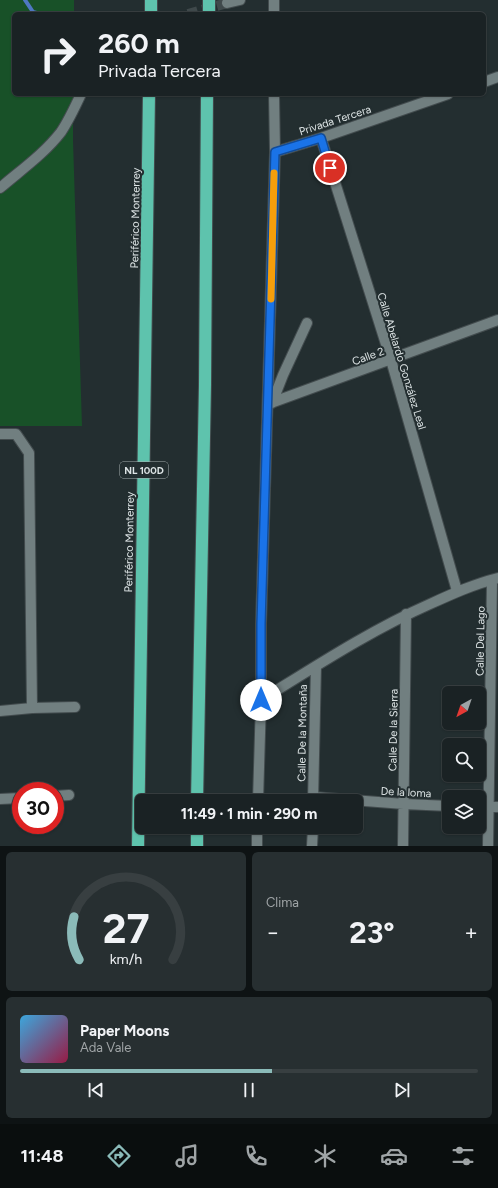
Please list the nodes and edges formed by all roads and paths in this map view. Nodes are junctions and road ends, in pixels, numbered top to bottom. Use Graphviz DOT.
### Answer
graph roads {
  1 [pos="151,0"];
  2 [pos="209,0"];
  3 [pos="240,0"];
  4 [pos="274,0"];
  5 [pos="227,3"];
  6 [pos="150,12"];
  7 [pos="209,12"];
  8 [pos="274,12"];
  9 [pos="498,77"];
  10 [pos="486,81"];
  11 [pos="81,96"];
  12 [pos="149,96"];
  13 [pos="207,96"];
  14 [pos="274,96"];
  15 [pos="442,96"];
  16 [pos="321,138"];
  17 [pos="275,152"];
  18 [pos="0,188"];
  19 [pos="498,320"];
  20 [pos="308,323"];
  21 [pos="391,360"];
  22 [pos="270,403"];
  23 [pos="0,434"];
  24 [pos="495,579"];
  25 [pos="457,592"];
  26 [pos="406,614"];
  27 [pos="495,617"];
  28 [pos="316,666"];
  29 [pos="261,700"];
  30 [pos="75,707"];
  31 [pos="32,708"];
  32 [pos="0,711"];
  33 [pos="197,794"];
  34 [pos="258,794"];
  35 [pos="313,794"];
  36 [pos="64,795"];
  37 [pos="69,795"];
  38 [pos="0,798"];
  39 [pos="12,798"];
  40 [pos="363,802"];
  41 [pos="404,804"];
  42 [pos="442,806"];
  43 [pos="494,807"];
  44 [pos="197,834"];
  45 [pos="257,834"];
  46 [pos="313,834"];
  47 [pos="138,846"];
  48 [pos="197,846"];
  49 [pos="257,846"];
  50 [pos="312,846"];
  51 [pos="403,846"];
  52 [pos="488,846"];
  1 -- 6 [label="highway"];
  2 -- 7 [label="highway"];
  3 -- 5 [label="street"];
  4 -- 8 [label="street"];
  9 -- 10 [label="street"];
  11 -- 18 [label="street"];
  12 -- 47 [label="highway, Periférico Monterrey / NL 100D"];
  13 -- 33 [label="highway"];
  14 -- 17 [label="street"];
  15 -- 16 [label="street, Privada Tercera"];
  16 -- 17 [label="street, Privada Tercera"];
  16 -- 21 [label="street, Calle Abelardo González Leal"];
  17 -- 22 [label="street"];
  19 -- 21 [label="street, Calle 2"];
  20 -- 22 [label="street"];
  21 -- 22 [label="street, Calle 2"];
  21 -- 25 [label="street, Calle Abelardo González Leal"];
  22 -- 29 [label="street"];
  23 -- 31 [label="street"];
  24 -- 25 [label="street"];
  24 -- 27 [label="street, Calle Del Lago"];
  25 -- 26 [label="street"];
  26 -- 28 [label="street"];
  26 -- 41 [label="street, Calle De la Sierra"];
  27 -- 43 [label="street, Calle Del Lago"];
  28 -- 29 [label="street"];
  28 -- 35 [label="street, Calle De la Montaña"];
  29 -- 34 [label="street"];
  30 -- 31 [label="street"];
  31 -- 32 [label="street"];
  36 -- 37 [label="street"];
  38 -- 39 [label="street"];
  40 -- 41 [label="street, De la loma"];
  41 -- 42 [label="street, De la loma"];
  41 -- 51 [label="street, Calle De la Sierra"];
  43 -- 52 [label="street, Calle Del Lago"];
  44 -- 48 [label="highway"];
  45 -- 49 [label="street"];
  46 -- 50 [label="street"];
}
